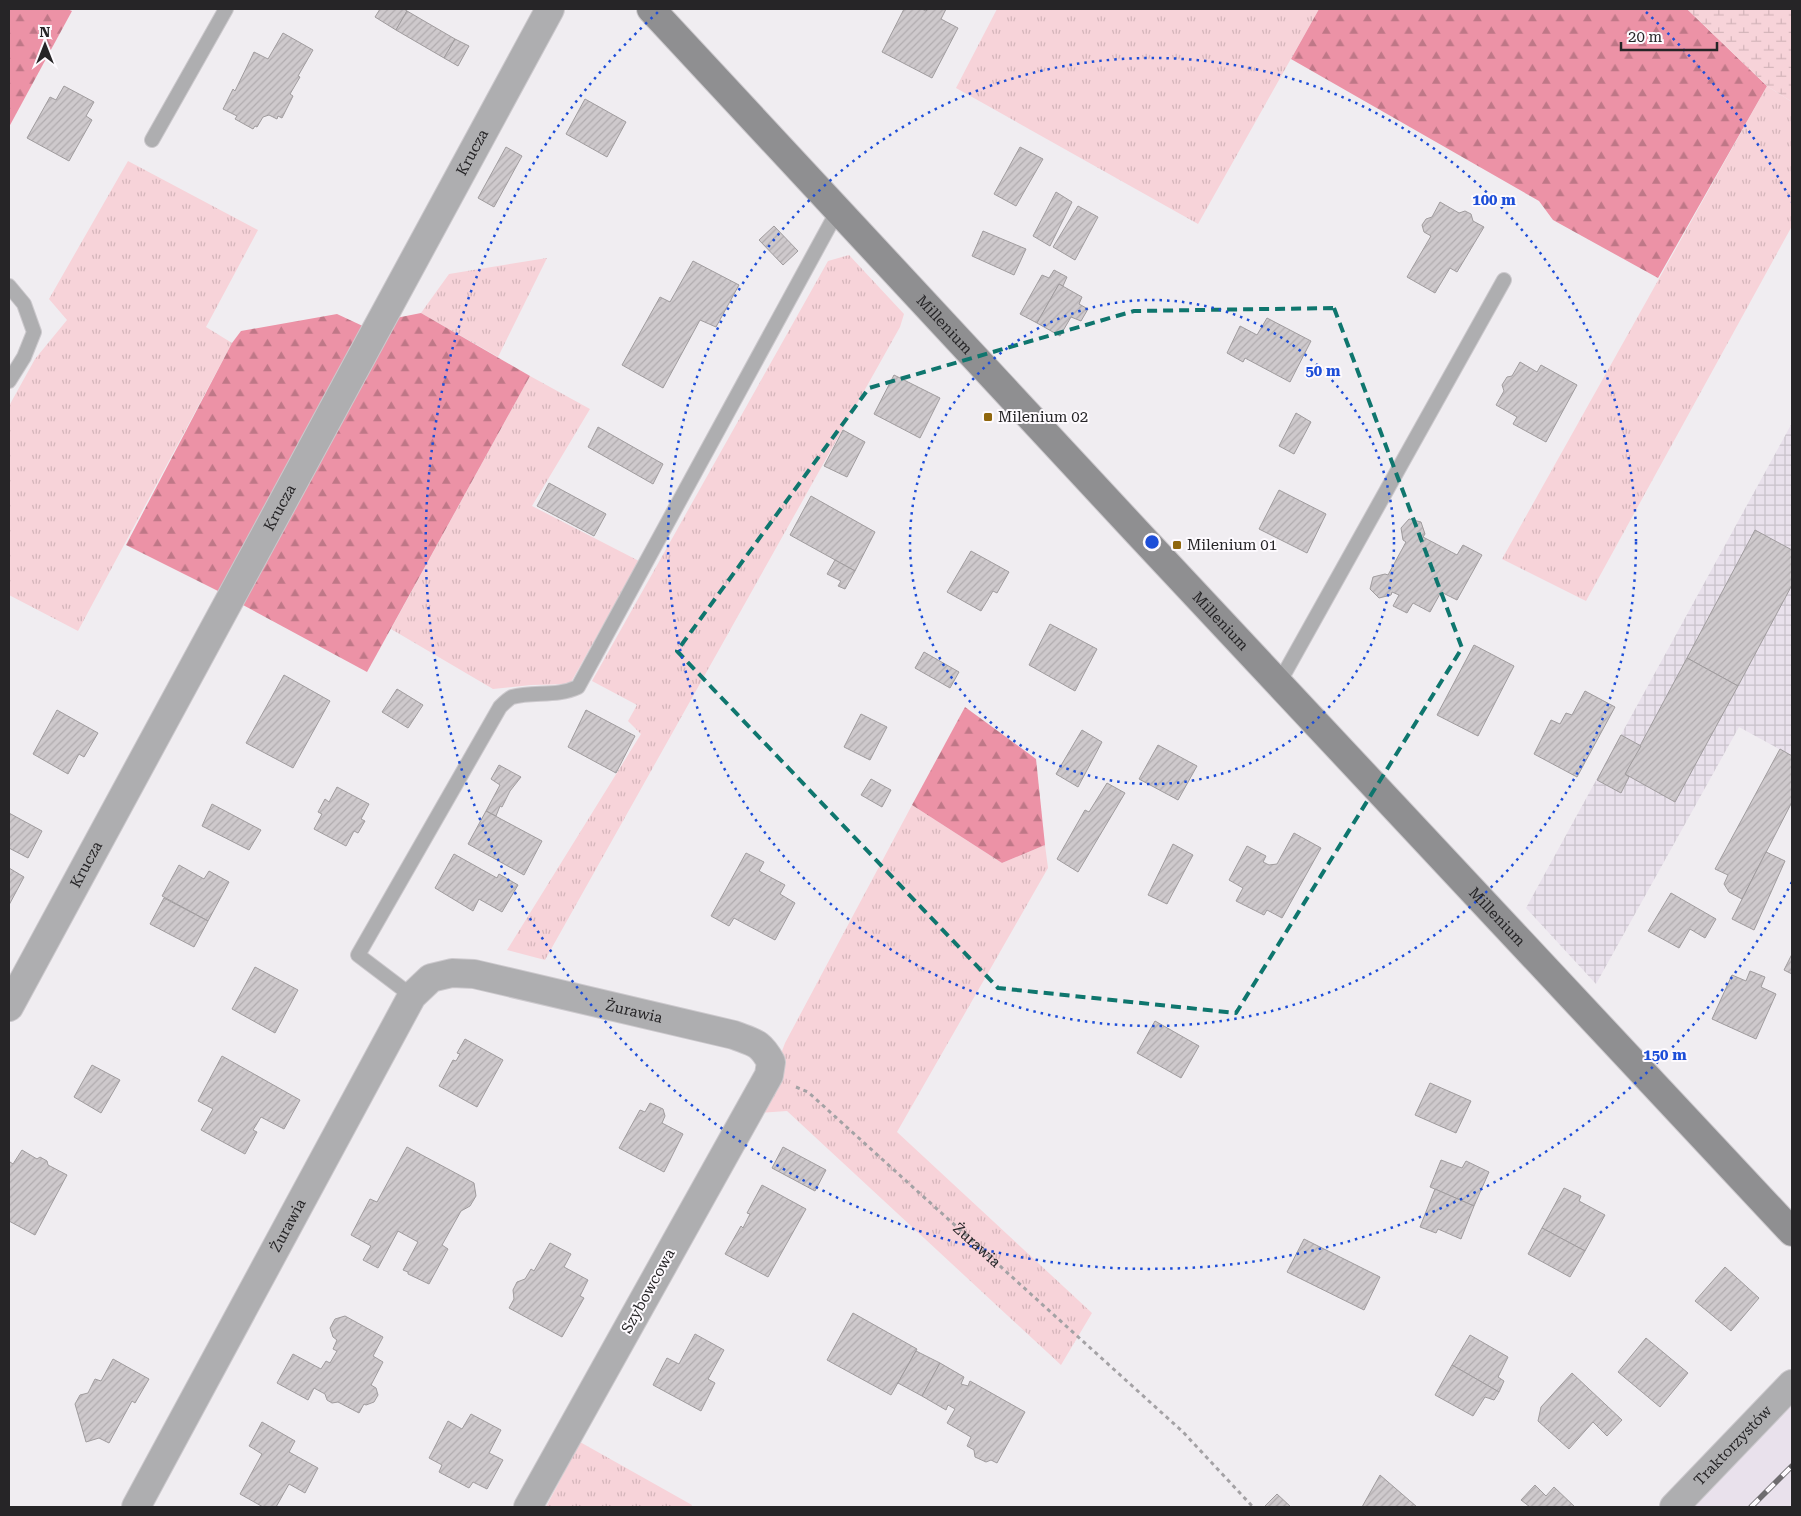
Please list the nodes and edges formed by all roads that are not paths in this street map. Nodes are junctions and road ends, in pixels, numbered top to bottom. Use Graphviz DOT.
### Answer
graph roads {
  1 [pos="226,9"];
  2 [pos="550,9"];
  3 [pos="651,9"];
  4 [pos="152,140"];
  5 [pos="838,210"];
  6 [pos="1504,280"];
  7 [pos="9,286"];
  8 [pos="9,381"];
  9 [pos="1278,683"];
  10 [pos="412,996"];
  11 [pos="9,1007"];
  12 [pos="769,1075"];
  13 [pos="1792,1232"];
  14 [pos="1792,1384"];
  15 [pos="136,1507"];
  16 [pos="528,1507"];
  17 [pos="1674,1507"];
  1 -- 4 [label="lane"];
  2 -- 11 [label="street, Krucza"];
  3 -- 5 [label="street, Millenium"];
  5 -- 9 [label="street, Millenium"];
  5 -- 10 [label="lane"];
  6 -- 9 [label="lane"];
  7 -- 8 [label="lane"];
  9 -- 13 [label="street, Millenium"];
  10 -- 12 [label="street, Żurawia"];
  10 -- 15 [label="street, Żurawia"];
  12 -- 16 [label="street, Szybowcowa"];
  14 -- 17 [label="street, Traktorzystów"];
}
